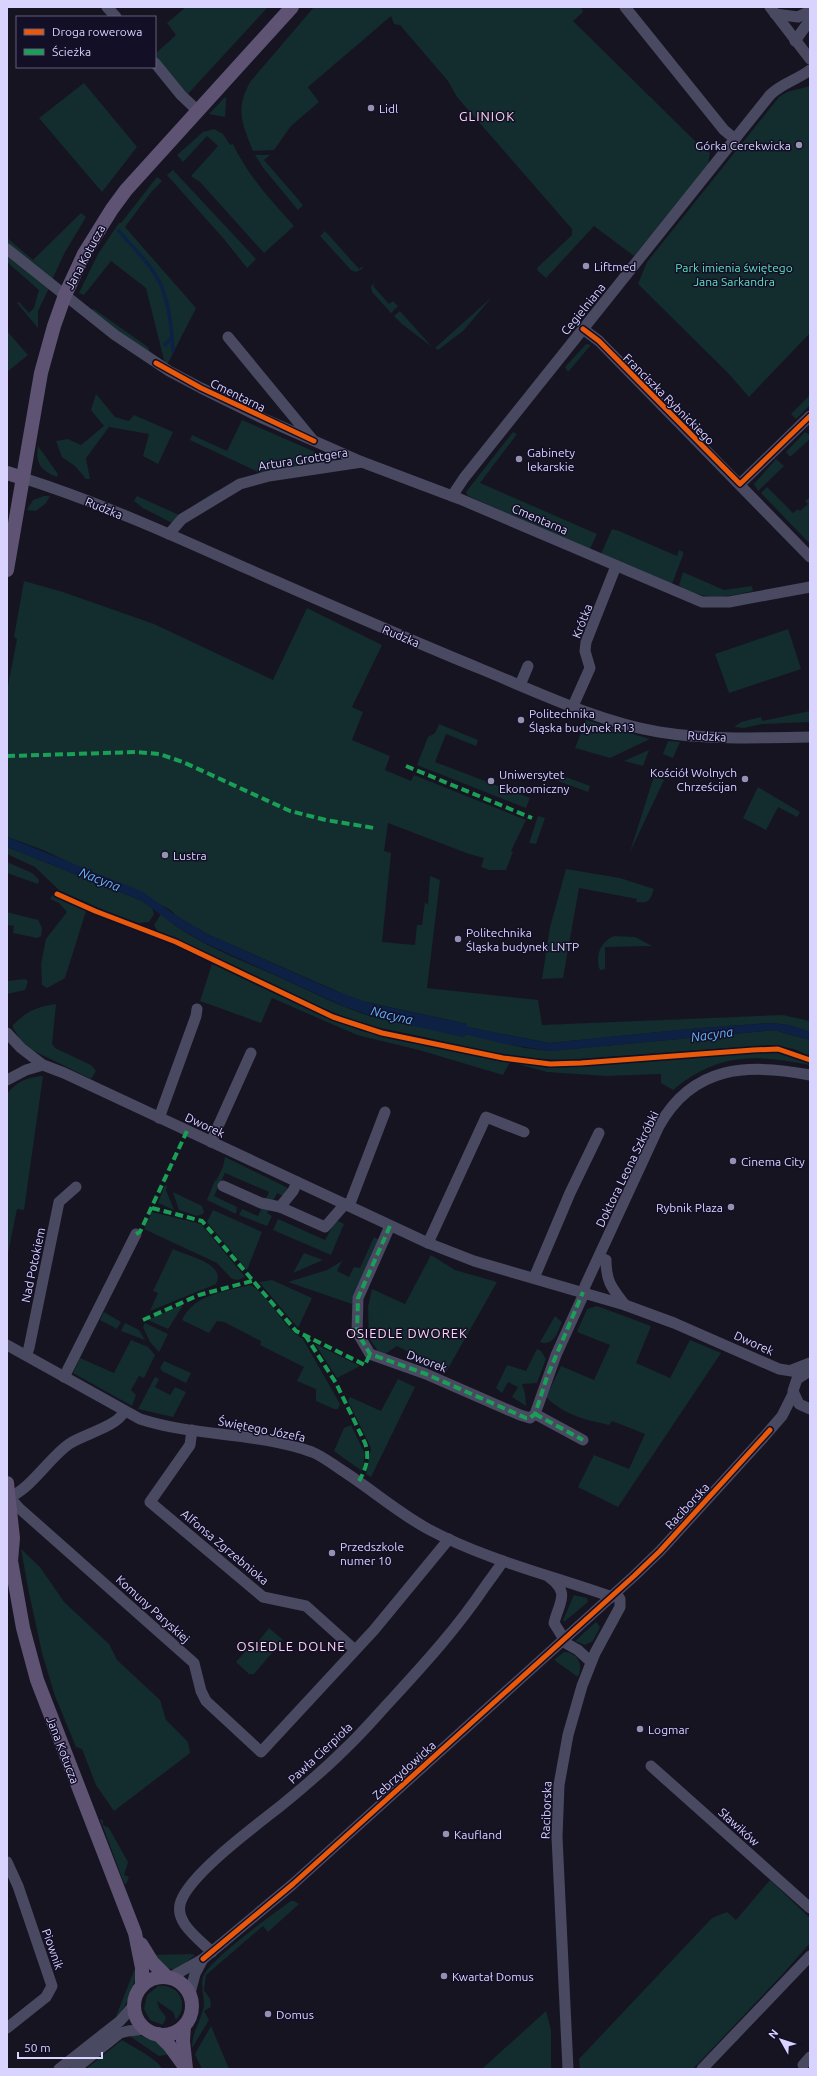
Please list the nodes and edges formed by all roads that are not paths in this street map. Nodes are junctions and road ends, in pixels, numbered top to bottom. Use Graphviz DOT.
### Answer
graph roads {
  1 [pos="107,7"];
  2 [pos="292,7"];
  3 [pos="625,7"];
  4 [pos="772,11"];
  5 [pos="810,11"];
  6 [pos="115,16"];
  7 [pos="810,20"];
  8 [pos="795,41"];
  9 [pos="810,59"];
  10 [pos="156,64"];
  11 [pos="810,70"];
  12 [pos="198,111"];
  13 [pos="735,139"];
  14 [pos="7,249"];
  15 [pos="65,295"];
  16 [pos="583,329"];
  17 [pos="228,337"];
  18 [pos="810,416"];
  19 [pos="314,441"];
  20 [pos="362,462"];
  21 [pos="7,472"];
  22 [pos="23,478"];
  23 [pos="740,484"];
  24 [pos="452,496"];
  25 [pos="169,534"];
  26 [pos="810,557"];
  27 [pos="616,566"];
  28 [pos="7,570"];
  29 [pos="810,587"];
  30 [pos="528,666"];
  31 [pos="520,685"];
  32 [pos="573,706"];
  33 [pos="810,737"];
  34 [pos="197,1009"];
  35 [pos="7,1033"];
  36 [pos="251,1053"];
  37 [pos="43,1065"];
  38 [pos="810,1075"];
  39 [pos="7,1080"];
  40 [pos="385,1112"];
  41 [pos="159,1118"];
  42 [pos="524,1132"];
  43 [pos="599,1133"];
  44 [pos="211,1142"];
  45 [pos="297,1182"];
  46 [pos="223,1186"];
  47 [pos="76,1187"];
  48 [pos="347,1205"];
  49 [pos="280,1207"];
  50 [pos="390,1226"];
  51 [pos="136,1234"];
  52 [pos="428,1243"];
  53 [pos="602,1258"];
  54 [pos="534,1278"];
  55 [pos="583,1292"];
  56 [pos="625,1305"];
  57 [pos="7,1344"];
  58 [pos="26,1355"];
  59 [pos="810,1363"];
  60 [pos="779,1369"];
  61 [pos="792,1370"];
  62 [pos="807,1372"];
  63 [pos="64,1376"];
  64 [pos="793,1390"];
  65 [pos="808,1409"];
  66 [pos="124,1412"];
  67 [pos="535,1414"];
  68 [pos="782,1416"];
  69 [pos="192,1430"];
  70 [pos="583,1440"];
  71 [pos="8,1490"];
  72 [pos="449,1539"];
  73 [pos="9,1556"];
  74 [pos="503,1561"];
  75 [pos="549,1577"];
  76 [pos="614,1595"];
  77 [pos="563,1640"];
  78 [pos="355,1650"];
  79 [pos="591,1662"];
  80 [pos="651,1766"];
  81 [pos="7,1862"];
  82 [pos="810,1908"];
  83 [pos="135,1933"];
  84 [pos="207,1956"];
  85 [pos="810,1956"];
  86 [pos="169,1977"];
  87 [pos="142,1986"];
  88 [pos="190,1993"];
  89 [pos="134,2005"];
  90 [pos="184,2026"];
  91 [pos="7,2028"];
  92 [pos="152,2032"];
  93 [pos="185,2068"];
  94 [pos="59,2069"];
  95 [pos="75,2069"];
  96 [pos="568,2069"];
  97 [pos="702,2069"];
  1 -- 6 [label="street"];
  2 -- 12 [label="main road, Jana Kotucza"];
  3 -- 13 [label="street"];
  4 -- 5 [label="street"];
  4 -- 8 [label="street"];
  7 -- 8 [label="street"];
  8 -- 9 [label="street"];
  10 -- 12 [label="street"];
  11 -- 13 [label="street, Cegielniana"];
  12 -- 15 [label="main road, Jana Kotucza"];
  13 -- 16 [label="street, Cegielniana"];
  14 -- 15 [label="street, Cmentarna"];
  15 -- 19 [label="street, Cmentarna"];
  15 -- 22 [label="main road, Jana Kotucza"];
  16 -- 23 [label="street, Franciszka Rybnickiego"];
  16 -- 24 [label="street, Cegielniana"];
  17 -- 19 [label="street, Artura Grottgera"];
  18 -- 23 [label="street"];
  19 -- 20 [label="street, Cmentarna"];
  20 -- 24 [label="street, Cmentarna"];
  20 -- 25 [label="street, Artura Grottgera"];
  21 -- 22 [label="main road, Rudzka"];
  22 -- 25 [label="street, Rudzka"];
  22 -- 28 [label="main road, Jana Kotucza"];
  23 -- 26 [label="street, Franciszka Rybnickiego"];
  24 -- 27 [label="street, Cmentarna"];
  25 -- 31 [label="street, Rudzka"];
  27 -- 29 [label="street, Cmentarna"];
  27 -- 32 [label="street, Krótka"];
  30 -- 31 [label="street"];
  31 -- 32 [label="street, Rudzka"];
  32 -- 33 [label="street, Rudzka"];
  34 -- 41 [label="street"];
  35 -- 37 [label="street, Dworek"];
  36 -- 44 [label="street"];
  37 -- 39 [label="street"];
  37 -- 41 [label="street, Dworek"];
  38 -- 53 [label="street, Doktora Leona Szkróbki"];
  40 -- 48 [label="street"];
  41 -- 44 [label="street, Dworek"];
  42 -- 52 [label="street"];
  43 -- 54 [label="street"];
  44 -- 45 [label="street, Dworek"];
  45 -- 48 [label="street, Dworek"];
  45 -- 49 [label="street"];
  46 -- 49 [label="street"];
  47 -- 58 [label="street, Nad Potokiem"];
  48 -- 49 [label="street"];
  48 -- 50 [label="street, Dworek"];
  50 -- 52 [label="street, Dworek"];
  50 -- 67 [label="street, Dworek"];
  51 -- 63 [label="street"];
  52 -- 54 [label="street, Dworek"];
  53 -- 55 [label="street, Doktora Leona Szkróbki"];
  53 -- 56 [label="street"];
  54 -- 55 [label="street, Dworek"];
  55 -- 56 [label="street, Dworek"];
  55 -- 67 [label="street"];
  56 -- 60 [label="street, Dworek"];
  57 -- 58 [label="street, Świętego Józefa"];
  58 -- 63 [label="street, Świętego Józefa"];
  59 -- 61 [label="street"];
  60 -- 61 [label="street, Dworek"];
  60 -- 64 [label="street, Dworek"];
  61 -- 62 [label="street, Dworek"];
  62 -- 64 [label="street, Raciborska"];
  63 -- 66 [label="street, Świętego Józefa"];
  64 -- 65 [label="street, Dworek"];
  64 -- 68 [label="street, Raciborska"];
  65 -- 68 [label="street, Raciborska"];
  66 -- 69 [label="street, Świętego Józefa"];
  66 -- 71 [label="street"];
  67 -- 70 [label="street, Dworek"];
  68 -- 76 [label="street, Raciborska"];
  69 -- 72 [label="street, Świętego Józefa"];
  69 -- 78 [label="street, Alfonsa Zgrzebnioka"];
  71 -- 73 [label="main road, Jana Kotucza"];
  71 -- 78 [label="street, Komuny Paryskiej"];
  72 -- 74 [label="street, Świętego Józefa"];
  72 -- 78 [label="street"];
  73 -- 83 [label="main road, Jana Kotucza"];
  74 -- 75 [label="street, Świętego Józefa"];
  74 -- 84 [label="street, Pawła Cierpioła"];
  75 -- 76 [label="street, Świętego Józefa"];
  75 -- 77 [label="street, Świętego Józefa"];
  76 -- 77 [label="street, Zebrzydowicka"];
  76 -- 79 [label="street, Raciborska"];
  77 -- 79 [label="street"];
  77 -- 84 [label="street, Zebrzydowicka"];
  79 -- 96 [label="street, Raciborska"];
  80 -- 82 [label="street, Sławików"];
  81 -- 91 [label="street, Piownik"];
  83 -- 86 [label="main road, Jana Kotucza"];
  83 -- 87 [label="main road, Jana Kotucza"];
  84 -- 86 [label="street, Zebrzydowicka"];
  84 -- 88 [label="street, Zebrzydowicka"];
  85 -- 97 [label="street"];
  86 -- 87 [label="main road"];
  86 -- 88 [label="main road"];
  87 -- 89 [label="main road"];
  88 -- 90 [label="main road"];
  89 -- 92 [label="main road"];
  89 -- 94 [label="street"];
  90 -- 92 [label="main road"];
  90 -- 93 [label="main road"];
  92 -- 93 [label="main road"];
  92 -- 95 [label="street"];
}
